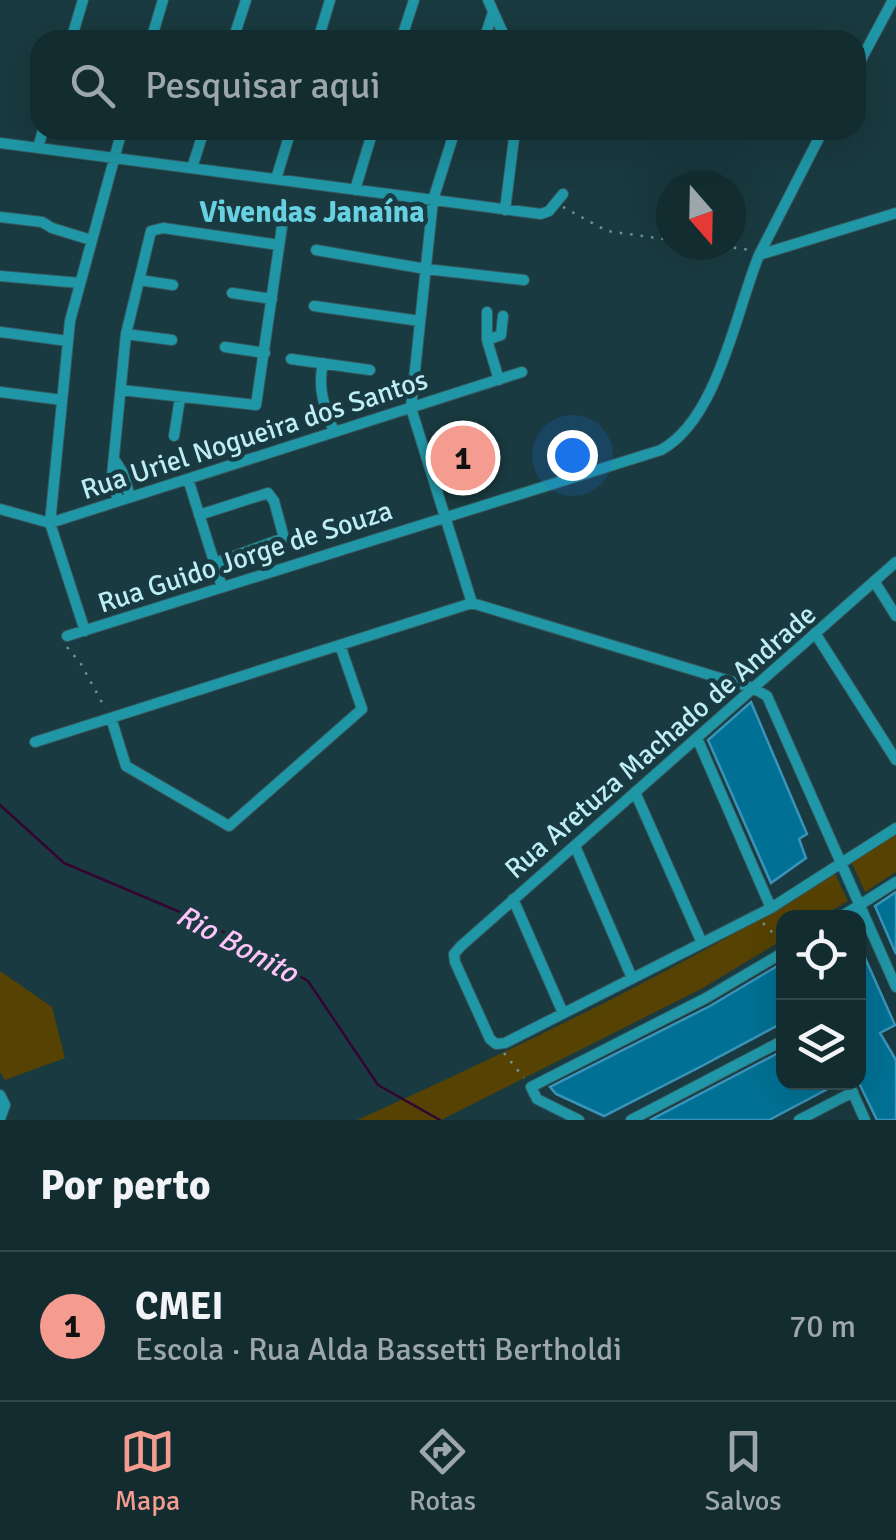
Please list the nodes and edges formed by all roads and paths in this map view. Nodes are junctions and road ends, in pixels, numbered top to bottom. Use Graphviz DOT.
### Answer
graph roads {
  1 [pos="83,0"];
  2 [pos="163,0"];
  3 [pos="246,0"];
  4 [pos="330,0"];
  5 [pos="414,0"];
  6 [pos="893,0"];
  7 [pos="491,6"];
  8 [pos="73,30"];
  9 [pos="154,30"];
  10 [pos="236,30"];
  11 [pos="321,30"];
  12 [pos="404,30"];
  13 [pos="502,30"];
  14 [pos="866,50"];
  15 [pos="40,140"];
  16 [pos="119,140"];
  17 [pos="201,140"];
  18 [pos="288,140"];
  19 [pos="370,140"];
  20 [pos="452,140"];
  21 [pos="514,140"];
  22 [pos="818,140"];
  23 [pos="0,143"];
  24 [pos="38,148"];
  25 [pos="113,158"];
  26 [pos="192,168"];
  27 [pos="276,179"];
  28 [pos="355,190"];
  29 [pos="560,199"];
  30 [pos="433,200"];
  31 [pos="506,210"];
  32 [pos="896,213"];
  33 [pos="0,217"];
  34 [pos="282,226"];
  35 [pos="656,238"];
  36 [pos="91,240"];
  37 [pos="279,244"];
  38 [pos="746,249"];
  39 [pos="316,250"];
  40 [pos="760,255"];
  41 [pos="426,269"];
  42 [pos="0,276"];
  43 [pos="139,280"];
  44 [pos="524,280"];
  45 [pos="80,284"];
  46 [pos="173,285"];
  47 [pos="232,293"];
  48 [pos="272,299"];
  49 [pos="314,306"];
  50 [pos="487,312"];
  51 [pos="503,316"];
  52 [pos="420,321"];
  53 [pos="0,332"];
  54 [pos="126,334"];
  55 [pos="68,340"];
  56 [pos="172,340"];
  57 [pos="487,340"];
  58 [pos="225,348"];
  59 [pos="265,352"];
  60 [pos="291,359"];
  61 [pos="323,364"];
  62 [pos="370,370"];
  63 [pos="522,372"];
  64 [pos="499,380"];
  65 [pos="121,390"];
  66 [pos="0,392"];
  67 [pos="180,398"];
  68 [pos="62,400"];
  69 [pos="411,408"];
  70 [pos="334,432"];
  71 [pos="174,436"];
  72 [pos="188,479"];
  73 [pos="124,499"];
  74 [pos="0,510"];
  75 [pos="199,514"];
  76 [pos="445,516"];
  77 [pos="50,522"];
  78 [pos="896,562"];
  79 [pos="215,563"];
  80 [pos="874,581"];
  81 [pos="222,587"];
  82 [pos="472,602"];
  83 [pos="896,616"];
  84 [pos="84,631"];
  85 [pos="816,633"];
  86 [pos="67,636"];
  87 [pos="340,645"];
  88 [pos="753,688"];
  89 [pos="111,718"];
  90 [pos="697,738"];
  91 [pos="35,742"];
  92 [pos="896,760"];
  93 [pos="636,792"];
  94 [pos="896,828"];
  95 [pos="575,846"];
  96 [pos="842,863"];
  97 [pos="896,882"];
  98 [pos="514,900"];
  99 [pos="860,904"];
  100 [pos="772,908"];
  101 [pos="851,910"];
  102 [pos="756,916"];
  103 [pos="776,935"];
  104 [pos="702,943"];
  105 [pos="776,957"];
  106 [pos="632,978"];
  107 [pos="896,987"];
  108 [pos="563,1013"];
  109 [pos="496,1044"];
  110 [pos="776,1044"];
  111 [pos="531,1087"];
  112 [pos="845,1090"];
  113 [pos="851,1090"];
  114 [pos="2,1098"];
  115 [pos="0,1118"];
  116 [pos="579,1120"];
  117 [pos="631,1120"];
  118 [pos="798,1120"];
  119 [pos="865,1120"];
  1 -- 8 [label="street"];
  2 -- 9 [label="street"];
  3 -- 10 [label="street"];
  4 -- 11 [label="street"];
  5 -- 12 [label="street"];
  6 -- 14 [label="street"];
  7 -- 13 [label="street"];
  15 -- 24 [label="street"];
  16 -- 25 [label="street"];
  17 -- 26 [label="street"];
  18 -- 27 [label="street"];
  19 -- 28 [label="street"];
  20 -- 30 [label="street"];
  21 -- 31 [label="street"];
  22 -- 40 [label="street, Rua Guido Jorge de Souza"];
  23 -- 24 [label="street"];
  24 -- 25 [label="street"];
  25 -- 26 [label="street"];
  25 -- 36 [label="street"];
  26 -- 27 [label="street"];
  27 -- 28 [label="street"];
  28 -- 30 [label="street"];
  29 -- 31 [label="street"];
  29 -- 35 [label="path"];
  30 -- 31 [label="street"];
  30 -- 41 [label="street"];
  32 -- 40 [label="street"];
  33 -- 36 [label="street"];
  34 -- 37 [label="street"];
  36 -- 45 [label="street"];
  37 -- 43 [label="street"];
  37 -- 48 [label="street"];
  38 -- 40 [label="path"];
  39 -- 41 [label="street"];
  40 -- 76 [label="street, Rua Guido Jorge de Souza"];
  41 -- 44 [label="street"];
  41 -- 52 [label="street"];
  42 -- 45 [label="street"];
  43 -- 46 [label="street"];
  43 -- 54 [label="street"];
  45 -- 55 [label="street"];
  47 -- 48 [label="street"];
  48 -- 59 [label="street"];
  49 -- 52 [label="street"];
  50 -- 57 [label="street"];
  51 -- 57 [label="street"];
  52 -- 69 [label="street"];
  53 -- 55 [label="street"];
  54 -- 56 [label="street"];
  54 -- 65 [label="street"];
  55 -- 68 [label="street"];
  57 -- 64 [label="street"];
  58 -- 59 [label="street"];
  59 -- 67 [label="street"];
  60 -- 61 [label="street"];
  61 -- 62 [label="street"];
  61 -- 70 [label="street"];
  63 -- 64 [label="street, Rua Uriel Nogueira dos Santos"];
  64 -- 69 [label="street, Rua Uriel Nogueira dos Santos"];
  65 -- 67 [label="street"];
  65 -- 73 [label="street"];
  66 -- 68 [label="street"];
  67 -- 71 [label="street"];
  68 -- 77 [label="street"];
  69 -- 70 [label="street, Rua Uriel Nogueira dos Santos"];
  69 -- 76 [label="street"];
  70 -- 72 [label="street, Rua Uriel Nogueira dos Santos"];
  72 -- 73 [label="street, Rua Uriel Nogueira dos Santos"];
  72 -- 75 [label="street"];
  73 -- 77 [label="street, Rua Uriel Nogueira dos Santos"];
  74 -- 77 [label="street, Rua Uriel Nogueira dos Santos"];
  75 -- 79 [label="street"];
  75 -- 79 [label="street"];
  76 -- 81 [label="street, Rua Guido Jorge de Souza"];
  76 -- 82 [label="street"];
  77 -- 84 [label="street"];
  78 -- 80 [label="street, Rua Aretuza Machado de Andrade"];
  79 -- 81 [label="street"];
  80 -- 83 [label="street"];
  80 -- 85 [label="street, Rua Aretuza Machado de Andrade"];
  81 -- 84 [label="street, Rua Guido Jorge de Souza"];
  82 -- 87 [label="street"];
  82 -- 88 [label="street"];
  84 -- 86 [label="street, Rua Guido Jorge de Souza"];
  85 -- 88 [label="street, Rua Aretuza Machado de Andrade"];
  85 -- 92 [label="street"];
  86 -- 89 [label="path"];
  87 -- 89 [label="street"];
  87 -- 89 [label="street"];
  88 -- 90 [label="street, Rua Aretuza Machado de Andrade"];
  88 -- 96 [label="street"];
  89 -- 91 [label="street"];
  90 -- 93 [label="street, Rua Aretuza Machado de Andrade"];
  90 -- 100 [label="street"];
  93 -- 95 [label="street, Rua Aretuza Machado de Andrade"];
  93 -- 104 [label="street"];
  94 -- 96 [label="street"];
  95 -- 98 [label="street, Rua Aretuza Machado de Andrade"];
  95 -- 106 [label="street"];
  96 -- 99 [label="street"];
  96 -- 100 [label="street"];
  97 -- 99 [label="street"];
  98 -- 108 [label="street"];
  98 -- 109 [label="street, Rua Aretuza Machado de Andrade"];
  99 -- 101 [label="street"];
  99 -- 107 [label="street"];
  100 -- 102 [label="street"];
  102 -- 103 [label="path"];
  102 -- 104 [label="street"];
  104 -- 106 [label="street"];
  105 -- 111 [label="street"];
  106 -- 108 [label="street"];
  108 -- 109 [label="street"];
  109 -- 111 [label="path"];
  110 -- 117 [label="street"];
  111 -- 116 [label="street"];
  112 -- 118 [label="street"];
  113 -- 119 [label="street"];
  114 -- 115 [label="street"];
}
